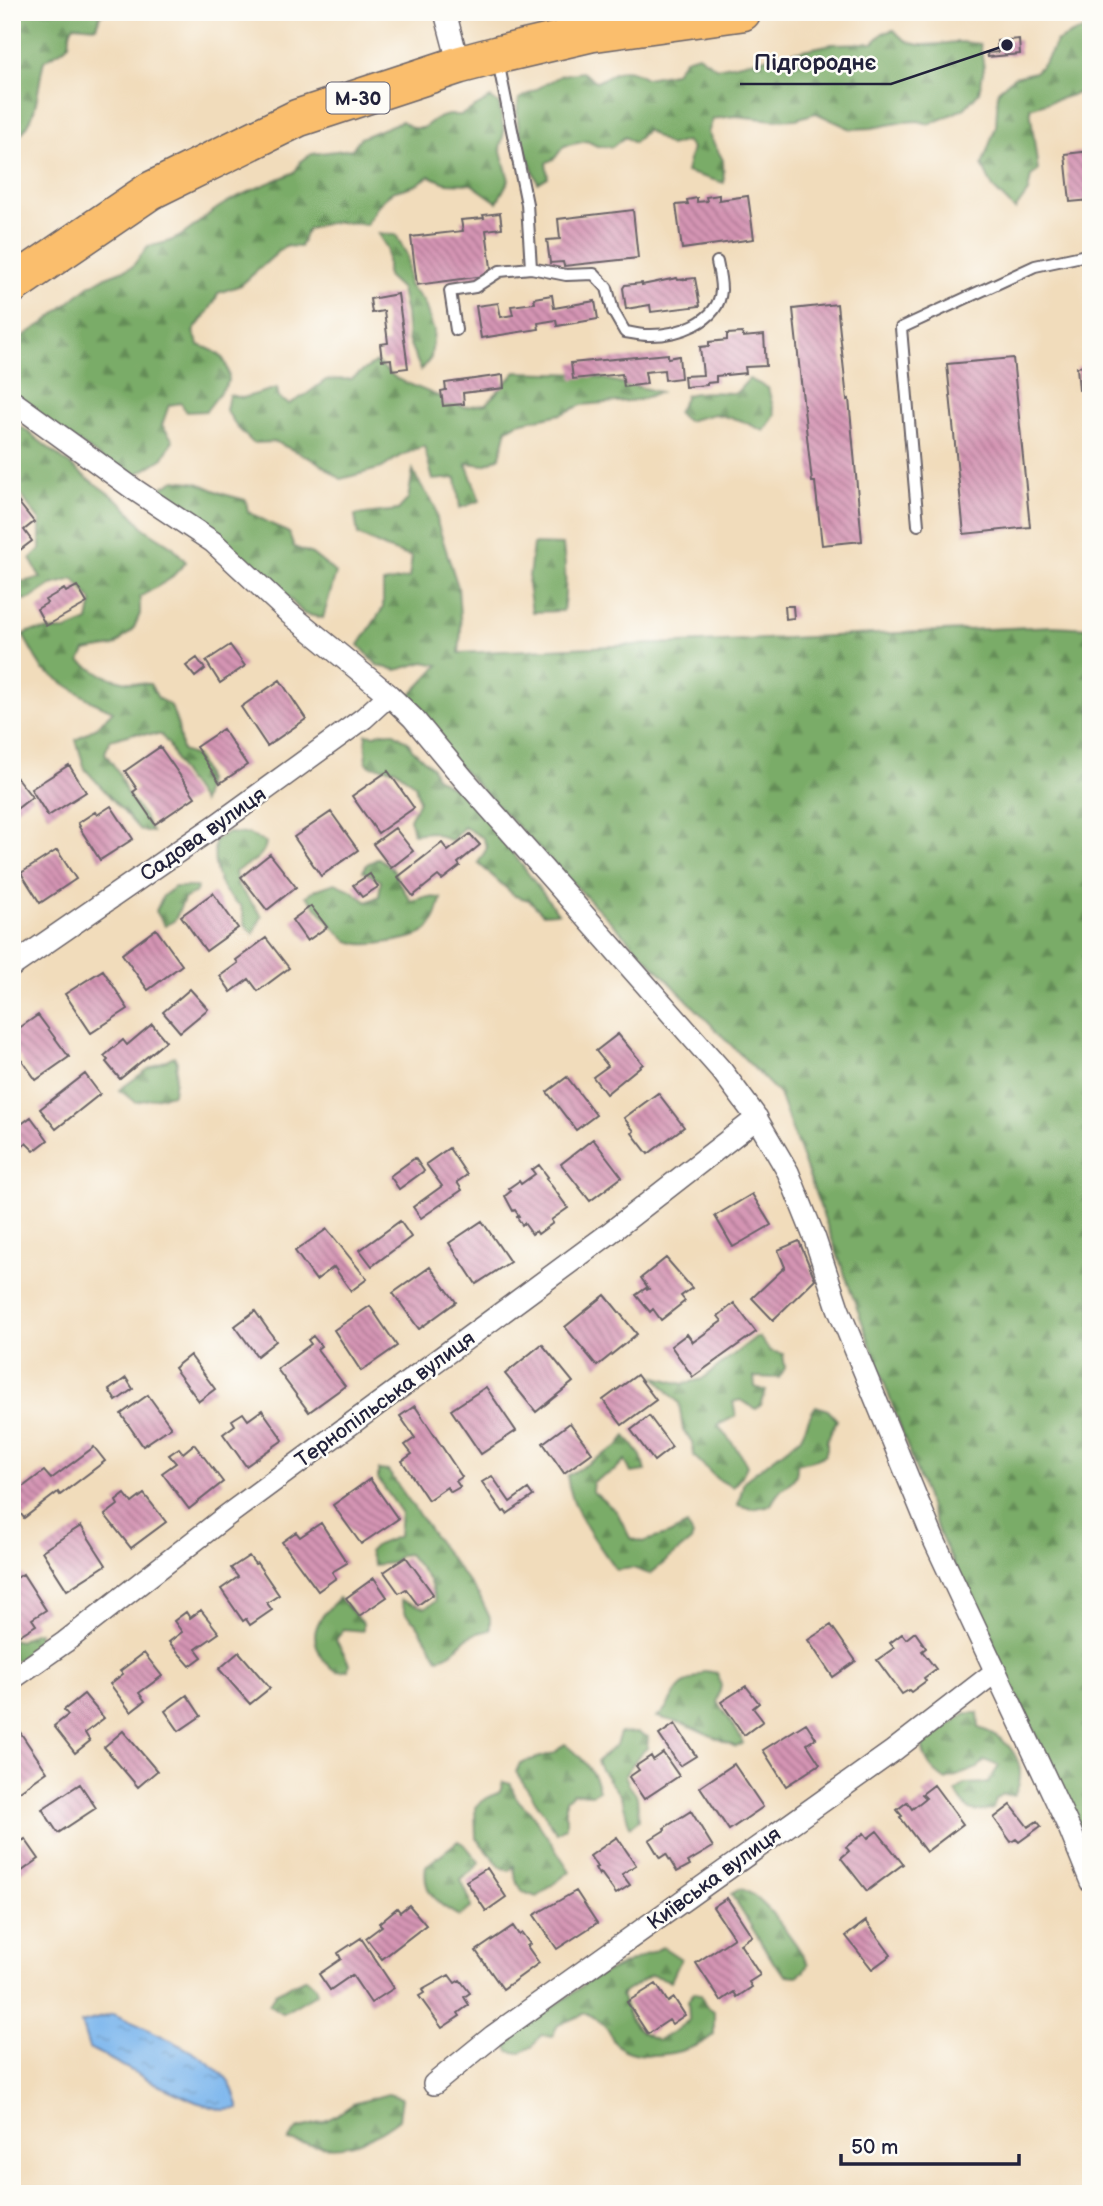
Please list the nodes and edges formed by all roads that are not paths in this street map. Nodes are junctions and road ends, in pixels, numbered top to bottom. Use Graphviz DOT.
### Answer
graph roads {
  1 [pos="445,12"];
  2 [pos="742,12"];
  3 [pos="497,55"];
  4 [pos="459,65"];
  5 [pos="1091,254"];
  6 [pos="718,262"];
  7 [pos="531,268"];
  8 [pos="12,285"];
  9 [pos="456,330"];
  10 [pos="12,401"];
  11 [pos="918,525"];
  12 [pos="389,695"];
  13 [pos="12,966"];
  14 [pos="757,1118"];
  15 [pos="995,1672"];
  16 [pos="12,1679"];
  17 [pos="1091,1882"];
  18 [pos="433,2084"];
  1 -- 4 [label="street"];
  2 -- 3 [label="highway, М-30"];
  3 -- 4 [label="highway, М-30"];
  3 -- 7 [label="lane"];
  4 -- 8 [label="highway, М-30"];
  5 -- 11 [label="lane"];
  6 -- 7 [label="lane"];
  7 -- 9 [label="lane"];
  10 -- 12 [label="street"];
  12 -- 13 [label="street, Садова вулиця"];
  12 -- 14 [label="street"];
  14 -- 15 [label="street"];
  14 -- 16 [label="street, Тернопільська вулиця"];
  15 -- 17 [label="street"];
  15 -- 18 [label="street, Київська вулиця"];
}
